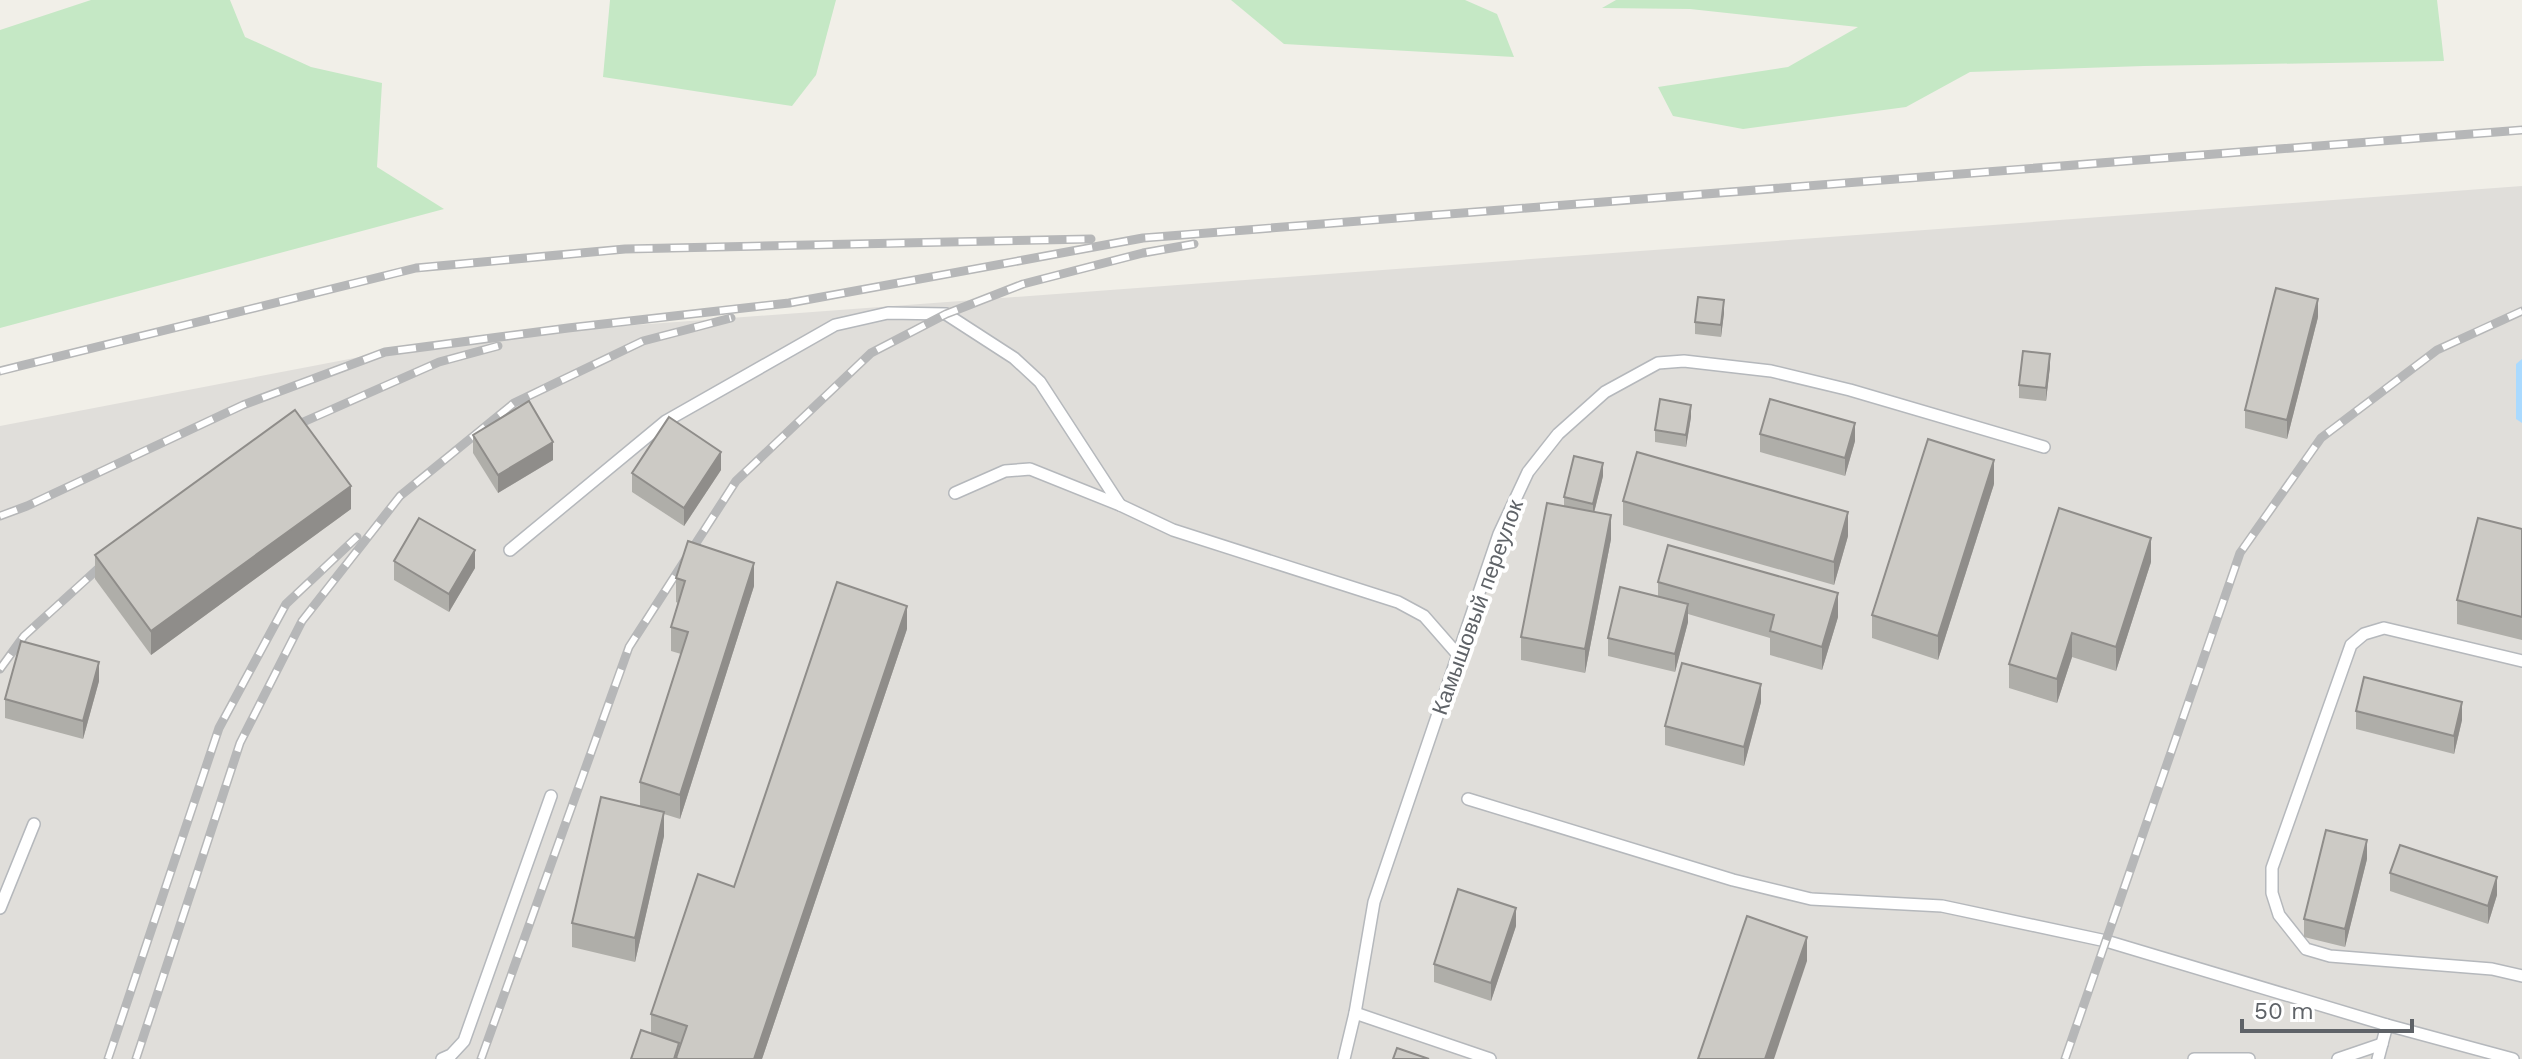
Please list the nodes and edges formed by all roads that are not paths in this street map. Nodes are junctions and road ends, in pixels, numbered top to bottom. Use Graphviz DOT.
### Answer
graph roads {
  1 [pos="2044,447"];
  2 [pos="955,493"];
  3 [pos="1120,505"];
  4 [pos="510,550"];
  5 [pos="1459,656"];
  6 [pos="2522,661"];
  7 [pos="551,796"];
  8 [pos="1468,799"];
  9 [pos="34,824"];
  10 [pos="0,908"];
  11 [pos="2522,976"];
  12 [pos="1355,1013"];
  13 [pos="2387,1025"];
  14 [pos="2382,1044"];
  15 [pos="442,1059"];
  16 [pos="1344,1059"];
  17 [pos="1490,1059"];
  18 [pos="2194,1059"];
  19 [pos="2249,1059"];
  20 [pos="2338,1059"];
  21 [pos="2378,1059"];
  22 [pos="2513,1059"];
  1 -- 5 [label="lane, Камышовый переулок"];
  2 -- 3 [label="lane"];
  3 -- 4 [label="lane"];
  3 -- 5 [label="lane"];
  5 -- 12 [label="lane, Камышовый переулок"];
  6 -- 11 [label="lane"];
  7 -- 15 [label="lane"];
  8 -- 13 [label="lane"];
  9 -- 10 [label="lane"];
  12 -- 16 [label="lane, Камышовый переулок"];
  12 -- 17 [label="lane"];
  13 -- 14 [label="lane"];
  13 -- 22 [label="lane"];
  14 -- 20 [label="lane"];
  14 -- 21 [label="lane"];
  18 -- 19 [label="lane"];
}
